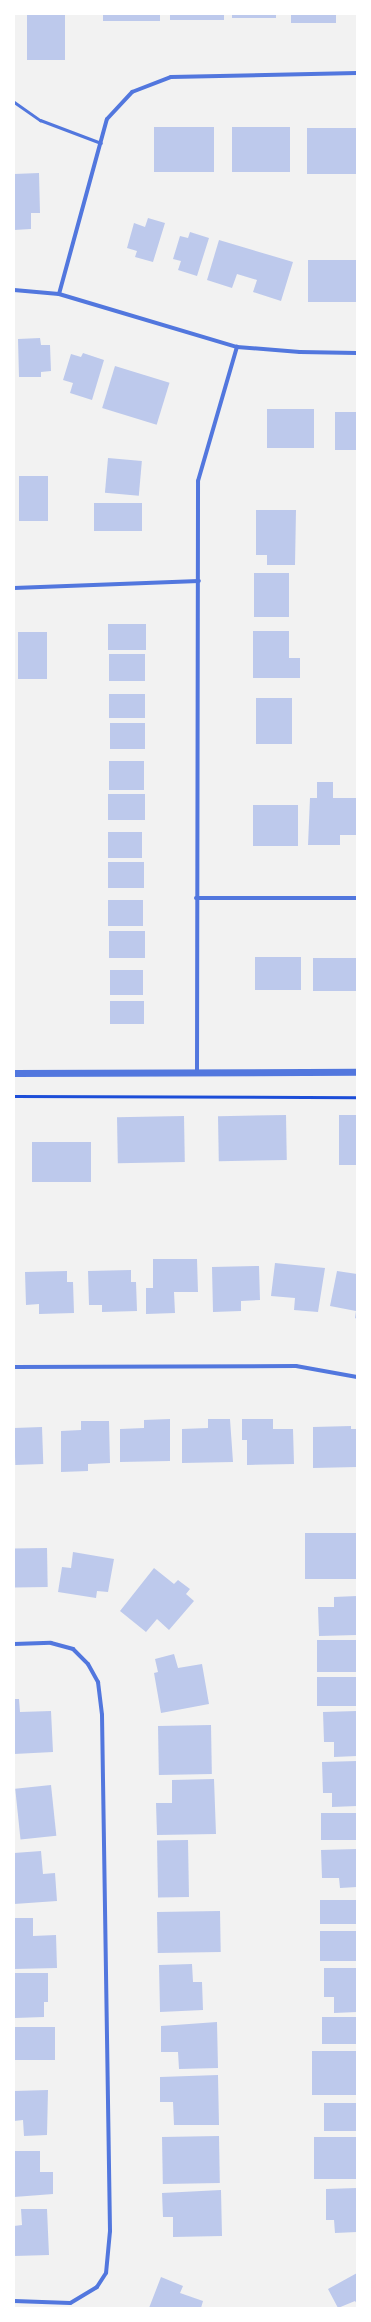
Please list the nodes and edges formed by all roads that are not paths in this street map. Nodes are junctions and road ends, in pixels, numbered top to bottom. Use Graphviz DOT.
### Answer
graph roads {
  1 [pos="357,73"];
  2 [pos="14,102"];
  3 [pos="101,143"];
  4 [pos="14,290"];
  5 [pos="59,294"];
  6 [pos="238,347"];
  7 [pos="357,353"];
  8 [pos="198,580"];
  9 [pos="14,588"];
  10 [pos="196,898"];
  11 [pos="357,898"];
  12 [pos="357,1072"];
  13 [pos="14,1073"];
  14 [pos="197,1073"];
  15 [pos="14,1367"];
  16 [pos="357,1377"];
  17 [pos="14,1644"];
  18 [pos="14,2301"];
  1 -- 3 [label="street"];
  2 -- 3 [label="lane"];
  3 -- 5 [label="street"];
  4 -- 5 [label="street"];
  5 -- 6 [label="street"];
  6 -- 7 [label="street"];
  6 -- 8 [label="street"];
  8 -- 9 [label="street"];
  8 -- 10 [label="street"];
  10 -- 11 [label="street"];
  10 -- 14 [label="street"];
  12 -- 14 [label="street"];
  13 -- 14 [label="street"];
  15 -- 16 [label="street"];
  17 -- 18 [label="street"];
}
